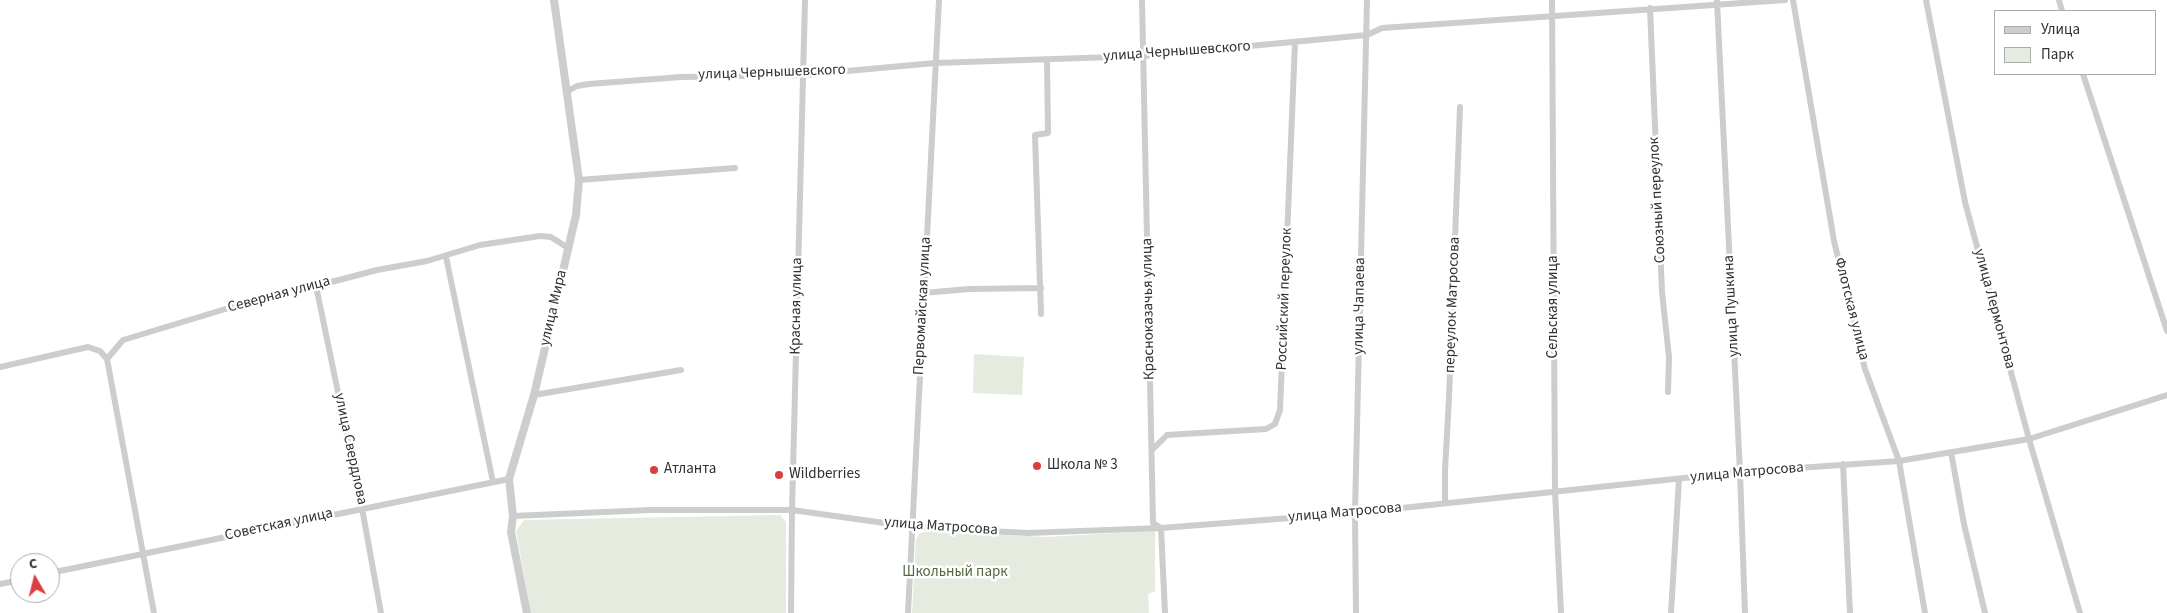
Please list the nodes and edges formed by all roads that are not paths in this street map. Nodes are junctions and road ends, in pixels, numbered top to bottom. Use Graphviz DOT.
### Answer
graph roads {
  1 [pos="554,0"];
  2 [pos="805,0"];
  3 [pos="939,0"];
  4 [pos="1142,0"];
  5 [pos="1367,0"];
  6 [pos="1552,0"];
  7 [pos="1784,0"];
  8 [pos="1793,0"];
  9 [pos="1926,0"];
  10 [pos="1717,2"];
  11 [pos="1650,8"];
  12 [pos="1552,15"];
  13 [pos="1367,35"];
  14 [pos="1295,42"];
  15 [pos="1143,56"];
  16 [pos="1047,60"];
  17 [pos="935,63"];
  18 [pos="803,75"];
  19 [pos="2083,75"];
  20 [pos="568,91"];
  21 [pos="1460,107"];
  22 [pos="735,168"];
  23 [pos="579,180"];
  24 [pos="568,248"];
  25 [pos="446,257"];
  26 [pos="316,286"];
  27 [pos="1041,288"];
  28 [pos="923,293"];
  29 [pos="1040,314"];
  30 [pos="2167,331"];
  31 [pos="107,359"];
  32 [pos="0,367"];
  33 [pos="680,370"];
  34 [pos="1668,392"];
  35 [pos="534,395"];
  36 [pos="2167,395"];
  37 [pos="2029,439"];
  38 [pos="1152,450"];
  39 [pos="1951,452"];
  40 [pos="1899,461"];
  41 [pos="1843,464"];
  42 [pos="1740,472"];
  43 [pos="509,479"];
  44 [pos="1679,479"];
  45 [pos="493,482"];
  46 [pos="1555,491"];
  47 [pos="1446,503"];
  48 [pos="362,508"];
  49 [pos="792,510"];
  50 [pos="1355,513"];
  51 [pos="513,516"];
  52 [pos="914,527"];
  53 [pos="1161,528"];
  54 [pos="142,554"];
  55 [pos="60,571"];
  56 [pos="154,613"];
  57 [pos="381,613"];
  58 [pos="526,613"];
  59 [pos="791,613"];
  60 [pos="908,613"];
  61 [pos="1165,613"];
  62 [pos="1356,613"];
  63 [pos="1561,613"];
  64 [pos="1671,613"];
  65 [pos="1745,613"];
  66 [pos="1850,613"];
  67 [pos="1925,613"];
  68 [pos="1985,613"];
  69 [pos="2080,613"];
  1 -- 20 [label="street, улица Мира"];
  2 -- 18 [label="street, Красная улица"];
  3 -- 17 [label="street, Первомайская улица"];
  4 -- 15 [label="street, Красноказачья улица"];
  5 -- 13 [label="street, улица Чапаева"];
  6 -- 12 [label="street, Сельская улица"];
  7 -- 10 [label="street, улица Чернышевского"];
  8 -- 40 [label="street, Флотская улица"];
  9 -- 37 [label="street, улица Лермонтова"];
  10 -- 11 [label="street, улица Чернышевского"];
  10 -- 42 [label="street, улица Пушкина"];
  11 -- 12 [label="street, улица Чернышевского"];
  11 -- 34 [label="street, Союзный переулок"];
  12 -- 13 [label="street, улица Чернышевского"];
  12 -- 46 [label="street, Сельская улица"];
  13 -- 14 [label="street, улица Чернышевского"];
  13 -- 50 [label="street, улица Чапаева"];
  14 -- 15 [label="street, улица Чернышевского"];
  14 -- 38 [label="street, Российский переулок"];
  15 -- 16 [label="street, улица Чернышевского"];
  15 -- 38 [label="street, Красноказачья улица"];
  16 -- 17 [label="street, улица Чернышевского"];
  16 -- 27 [label="street"];
  17 -- 18 [label="street, улица Чернышевского"];
  17 -- 28 [label="street, Первомайская улица"];
  18 -- 20 [label="street, улица Чернышевского"];
  18 -- 49 [label="street, Красная улица"];
  19 -- 30 [label="street"];
  20 -- 23 [label="street, улица Мира"];
  21 -- 47 [label="street, переулок Матросова"];
  22 -- 23 [label="street"];
  23 -- 24 [label="street, улица Мира"];
  24 -- 25 [label="street, Северная улица"];
  24 -- 35 [label="street, улица Мира"];
  25 -- 26 [label="street, Северная улица"];
  25 -- 45 [label="street"];
  26 -- 31 [label="street, Северная улица"];
  26 -- 48 [label="street, улица Свердлова"];
  27 -- 28 [label="street"];
  27 -- 29 [label="street"];
  28 -- 52 [label="street, Первомайская улица"];
  31 -- 32 [label="street"];
  31 -- 54 [label="street"];
  33 -- 35 [label="street"];
  35 -- 43 [label="street, улица Мира"];
  36 -- 37 [label="street, улица Матросова"];
  37 -- 39 [label="street, улица Матросова"];
  37 -- 69 [label="street, улица Лермонтова"];
  38 -- 53 [label="street, Красноказачья улица"];
  39 -- 40 [label="street, улица Матросова"];
  39 -- 68 [label="street"];
  40 -- 41 [label="street, улица Матросова"];
  40 -- 67 [label="street, Флотская улица"];
  41 -- 42 [label="street, улица Матросова"];
  41 -- 66 [label="street"];
  42 -- 44 [label="street, улица Матросова"];
  42 -- 65 [label="street, улица Пушкина"];
  43 -- 45 [label="street, Советская улица"];
  43 -- 51 [label="street, улица Мира"];
  44 -- 46 [label="street, улица Матросова"];
  44 -- 64 [label="street"];
  45 -- 48 [label="street, Советская улица"];
  46 -- 47 [label="street, улица Матросова"];
  46 -- 63 [label="street, Сельская улица"];
  47 -- 50 [label="street, улица Матросова"];
  48 -- 54 [label="street, Советская улица"];
  48 -- 57 [label="street, улица Свердлова"];
  49 -- 51 [label="street, улица Матросова"];
  49 -- 52 [label="street, улица Матросова"];
  49 -- 59 [label="street, Красная улица"];
  50 -- 53 [label="street, улица Матросова"];
  50 -- 62 [label="street, улица Чапаева"];
  51 -- 58 [label="street, улица Мира"];
  52 -- 53 [label="street, улица Матросова"];
  52 -- 60 [label="street, Первомайская улица"];
  53 -- 61 [label="street, Красноказачья улица"];
  54 -- 55 [label="street, Советская улица"];
  54 -- 56 [label="street"];
}
